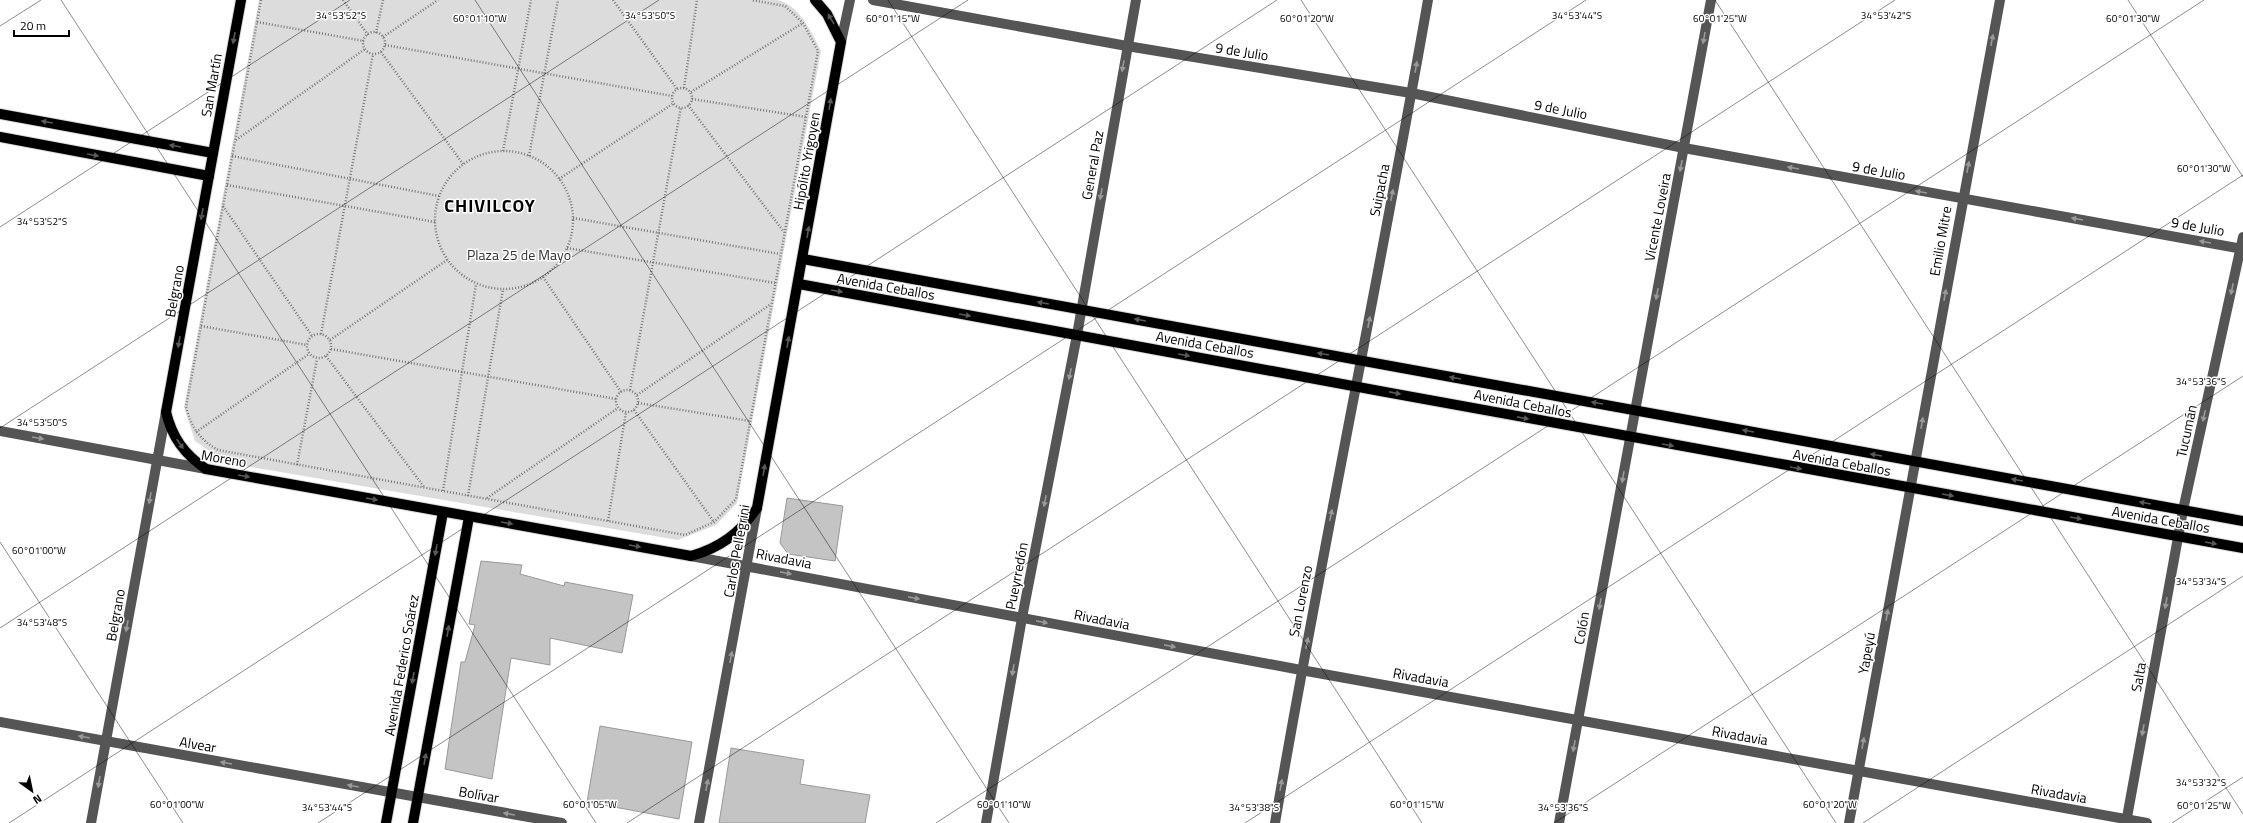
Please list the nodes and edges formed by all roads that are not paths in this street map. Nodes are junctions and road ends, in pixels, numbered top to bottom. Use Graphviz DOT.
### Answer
graph roads {
  1 [pos="241,0"];
  2 [pos="815,0"];
  3 [pos="850,0"];
  4 [pos="873,0"];
  5 [pos="1136,0"];
  6 [pos="1428,0"];
  7 [pos="1711,0"];
  8 [pos="2000,0"];
  9 [pos="841,42"];
  10 [pos="1127,46"];
  11 [pos="1411,94"];
  12 [pos="0,114"];
  13 [pos="0,138"];
  14 [pos="1684,148"];
  15 [pos="213,153"];
  16 [pos="209,176"];
  17 [pos="1962,199"];
  18 [pos="2243,237"];
  19 [pos="2242,248"];
  20 [pos="803,259"];
  21 [pos="799,284"];
  22 [pos="1082,310"];
  23 [pos="1077,335"];
  24 [pos="1361,361"];
  25 [pos="1357,386"];
  26 [pos="1635,410"];
  27 [pos="166,412"];
  28 [pos="0,431"];
  29 [pos="1630,438"];
  30 [pos="158,460"];
  31 [pos="1915,462"];
  32 [pos="206,469"];
  33 [pos="1910,488"];
  34 [pos="757,508"];
  35 [pos="2183,510"];
  36 [pos="443,512"];
  37 [pos="469,517"];
  38 [pos="2243,521"];
  39 [pos="2178,537"];
  40 [pos="2243,548"];
  41 [pos="691,556"];
  42 [pos="748,566"];
  43 [pos="1022,618"];
  44 [pos="1301,670"];
  45 [pos="1579,720"];
  46 [pos="0,722"];
  47 [pos="106,741"];
  48 [pos="1858,771"];
  49 [pos="392,793"];
  50 [pos="418,798"];
  51 [pos="2126,821"];
  52 [pos="91,823"];
  53 [pos="386,823"];
  54 [pos="413,823"];
  55 [pos="562,823"];
  56 [pos="699,823"];
  57 [pos="986,823"];
  58 [pos="1275,823"];
  59 [pos="1559,823"];
  60 [pos="1849,823"];
  61 [pos="2147,823"];
  1 -- 15 [label="main road, San Martín, one-way"];
  9 -- 2 [label="main road, one-way"];
  3 -- 9 [label="street, Hipólito Yrigoyen"];
  4 -- 10 [label="street, 9 de Julio"];
  5 -- 10 [label="street, General Paz"];
  11 -- 6 [label="street, Suipacha, one-way"];
  7 -- 14 [label="street, Vicente Loveira, one-way"];
  17 -- 8 [label="street, Emilio Mitre, one-way"];
  20 -- 9 [label="main road, Hipólito Yrigoyen, one-way"];
  10 -- 11 [label="street, 9 de Julio"];
  10 -- 22 [label="street, General Paz, one-way"];
  11 -- 14 [label="street, 9 de Julio"];
  24 -- 11 [label="street, Suipacha, one-way"];
  15 -- 12 [label="main road, one-way"];
  13 -- 16 [label="main road, one-way"];
  17 -- 14 [label="street, 9 de Julio, one-way"];
  14 -- 26 [label="street, Vicente Loveira, one-way"];
  15 -- 16 [label="main road, San Martín"];
  16 -- 27 [label="main road, Belgrano, one-way"];
  19 -- 17 [label="street, 9 de Julio, one-way"];
  31 -- 17 [label="street, Emilio Mitre, one-way"];
  18 -- 19 [label="street, Tucumán"];
  19 -- 35 [label="street, Tucumán, one-way"];
  20 -- 21 [label="main road, Hipólito Yrigoyen"];
  22 -- 20 [label="main road, Avenida Ceballos, one-way"];
  21 -- 23 [label="main road, Avenida Ceballos, one-way"];
  34 -- 21 [label="main road, Carlos Pellegrini, one-way"];
  22 -- 23 [label="street, General Paz"];
  24 -- 22 [label="main road, Avenida Ceballos, one-way"];
  23 -- 25 [label="main road, Avenida Ceballos, one-way"];
  23 -- 43 [label="street, Pueyrredón, one-way"];
  24 -- 25 [label="street, Suipacha"];
  26 -- 24 [label="main road, Avenida Ceballos, one-way"];
  25 -- 29 [label="main road, Avenida Ceballos, one-way"];
  44 -- 25 [label="street, San Lorenzo, one-way"];
  26 -- 29 [label="street, Vicente Loveira"];
  31 -- 26 [label="main road, Avenida Ceballos, one-way"];
  27 -- 30 [label="street, Belgrano"];
  27 -- 32 [label="main road, Belgrano, one-way"];
  28 -- 30 [label="street, Moreno, one-way"];
  29 -- 33 [label="main road, Avenida Ceballos, one-way"];
  29 -- 45 [label="street, Colón, one-way"];
  30 -- 32 [label="street, Moreno"];
  30 -- 47 [label="street, Belgrano, one-way"];
  31 -- 33 [label="street, Emilio Mitre"];
  35 -- 31 [label="main road, Avenida Ceballos, one-way"];
  32 -- 36 [label="main road, Moreno, one-way"];
  33 -- 39 [label="main road, Avenida Ceballos, one-way"];
  48 -- 33 [label="street, Yapeyú, one-way"];
  34 -- 41 [label="main road, Rivadavia"];
  34 -- 42 [label="street, Carlos Pellegrini"];
  35 -- 38 [label="main road, Avenida Ceballos"];
  35 -- 39 [label="street, Tucumán"];
  36 -- 37 [label="main road, Rivadavia"];
  36 -- 49 [label="main road, Avenida Federico Soárez, one-way"];
  37 -- 41 [label="main road, Rivadavia, one-way"];
  50 -- 37 [label="main road, one-way"];
  39 -- 40 [label="main road, Avenida Ceballos, one-way"];
  39 -- 51 [label="street, Salta, one-way"];
  41 -- 42 [label="street, Rivadavia"];
  42 -- 43 [label="street, Rivadavia, one-way"];
  56 -- 42 [label="street, Carlos Pellegrini, one-way"];
  43 -- 44 [label="street, Rivadavia, one-way"];
  43 -- 57 [label="street, Pueyrredón, one-way"];
  44 -- 45 [label="street, Rivadavia"];
  58 -- 44 [label="street, San Lorenzo, one-way"];
  45 -- 48 [label="street, Rivadavia"];
  45 -- 59 [label="street, Colón, one-way"];
  47 -- 46 [label="street, Alvear, one-way"];
  49 -- 47 [label="street, Alvear, one-way"];
  47 -- 52 [label="street, Belgrano, one-way"];
  48 -- 51 [label="street, Rivadavia"];
  48 -- 60 [label="street, Yapeyú"];
  49 -- 50 [label="street, Bolívar"];
  49 -- 53 [label="main road, Avenida Federico Soárez"];
  50 -- 54 [label="main road"];
  55 -- 50 [label="street, Bolívar, one-way"];
  51 -- 61 [label="street, Rivadavia"];
}
